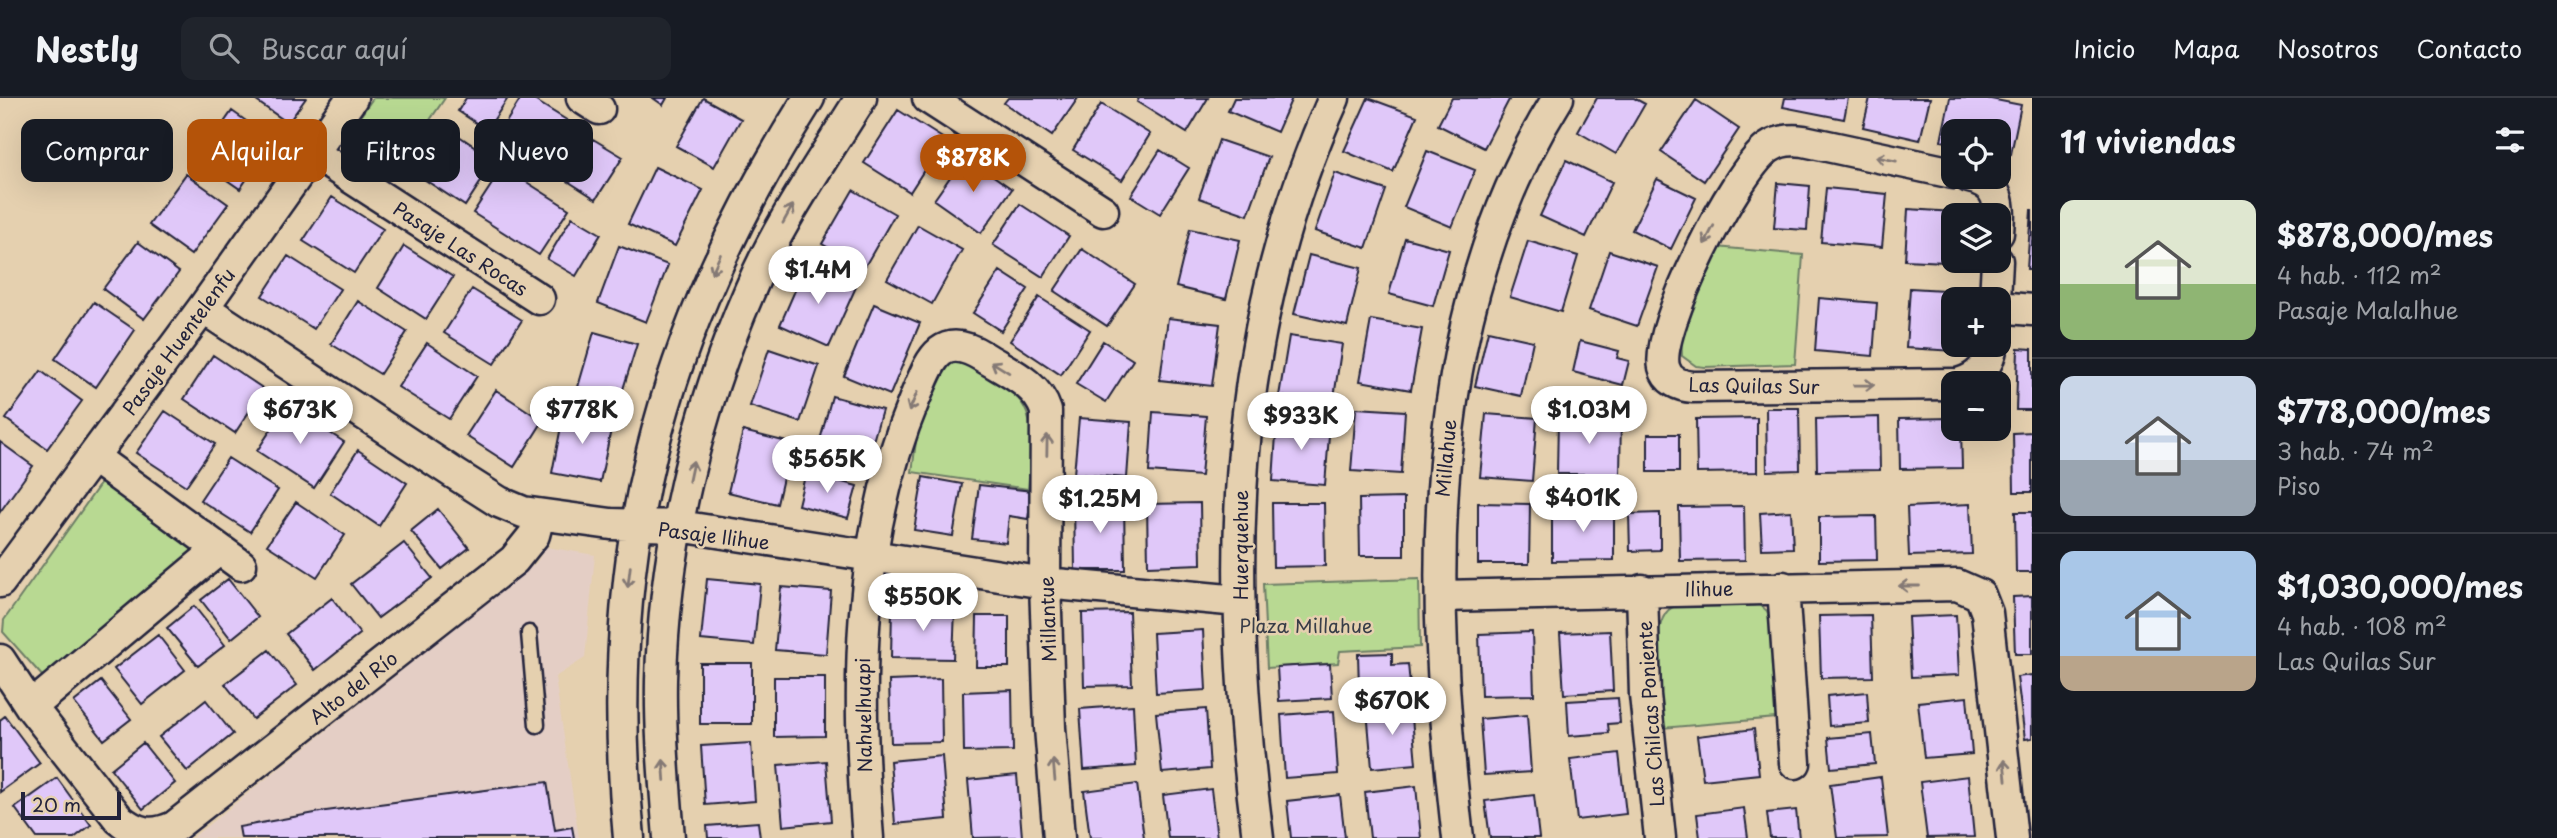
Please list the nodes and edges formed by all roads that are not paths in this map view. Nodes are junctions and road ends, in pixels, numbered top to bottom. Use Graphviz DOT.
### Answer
graph roads {
  1 [pos="352,98"];
  2 [pos="809,98"];
  3 [pos="861,98"];
  4 [pos="928,98"];
  5 [pos="1334,98"];
  6 [pos="1558,98"];
  7 [pos="327,133"];
  8 [pos="327,162"];
  9 [pos="1941,170"];
  10 [pos="292,182"];
  11 [pos="1103,211"];
  12 [pos="539,299"];
  13 [pos="203,308"];
  14 [pos="2011,308"];
  15 [pos="2032,310"];
  16 [pos="1941,384"];
  17 [pos="1043,401"];
  18 [pos="93,457"];
  19 [pos="539,516"];
  20 [pos="635,526"];
  21 [pos="679,526"];
  22 [pos="871,558"];
  23 [pos="0,582"];
  24 [pos="1045,583"];
  25 [pos="1783,587"];
  26 [pos="1642,590"];
  27 [pos="1441,596"];
  28 [pos="1239,601"];
  29 [pos="529,633"];
  30 [pos="0,660"];
  31 [pos="31,707"];
  32 [pos="537,725"];
  33 [pos="1795,764"];
  34 [pos="629,838"];
  35 [pos="668,838"];
  36 [pos="868,838"];
  37 [pos="1059,838"];
  38 [pos="1258,838"];
  39 [pos="1458,838"];
  40 [pos="1660,838"];
  41 [pos="2012,838"];
  1 -- 7 [label="street, Pasaje Huentelenfu"];
  2 -- 20 [label="street, one-way"];
  21 -- 3 [label="street, one-way"];
  4 -- 11 [label="street"];
  5 -- 28 [label="street, Huerquehue"];
  6 -- 27 [label="street, Millahue"];
  8 -- 12 [label="street, Pasaje Las Rocas"];
  9 -- 16 [label="street, Las Quilas Sur, one-way"];
  10 -- 13 [label="street, Pasaje Huentelenfu"];
  13 -- 18 [label="street, Pasaje Huentelenfu"];
  13 -- 19 [label="street, Pasaje Ilihue"];
  14 -- 15 [label="street"];
  17 -- 22 [label="street, Nahuelhuapi, one-way"];
  24 -- 17 [label="street, Millantue, one-way"];
  18 -- 23 [label="street, Pasaje Huentelenfu"];
  18 -- 31 [label="street"];
  19 -- 20 [label="street, Pasaje Ilihue"];
  19 -- 31 [label="street, Alto del Río"];
  20 -- 21 [label="street, Pasaje Ilihue"];
  20 -- 34 [label="street, one-way"];
  21 -- 22 [label="street, Pasaje Ilihue"];
  35 -- 21 [label="street, one-way"];
  22 -- 24 [label="street, Pasaje Ilihue"];
  22 -- 36 [label="street, Nahuelhuapi"];
  24 -- 28 [label="street, Pasaje Ilihue"];
  37 -- 24 [label="street, Millantue, one-way"];
  25 -- 26 [label="street, Ilihue"];
  25 -- 33 [label="street"];
  41 -- 25 [label="street, Ilihue, one-way"];
  26 -- 27 [label="street, Ilihue"];
  26 -- 40 [label="street, Las Chilcas Poniente"];
  27 -- 39 [label="street, Millahue"];
  28 -- 38 [label="street, Huerquehue"];
  29 -- 32 [label="lane"];
  30 -- 31 [label="street"];
}
